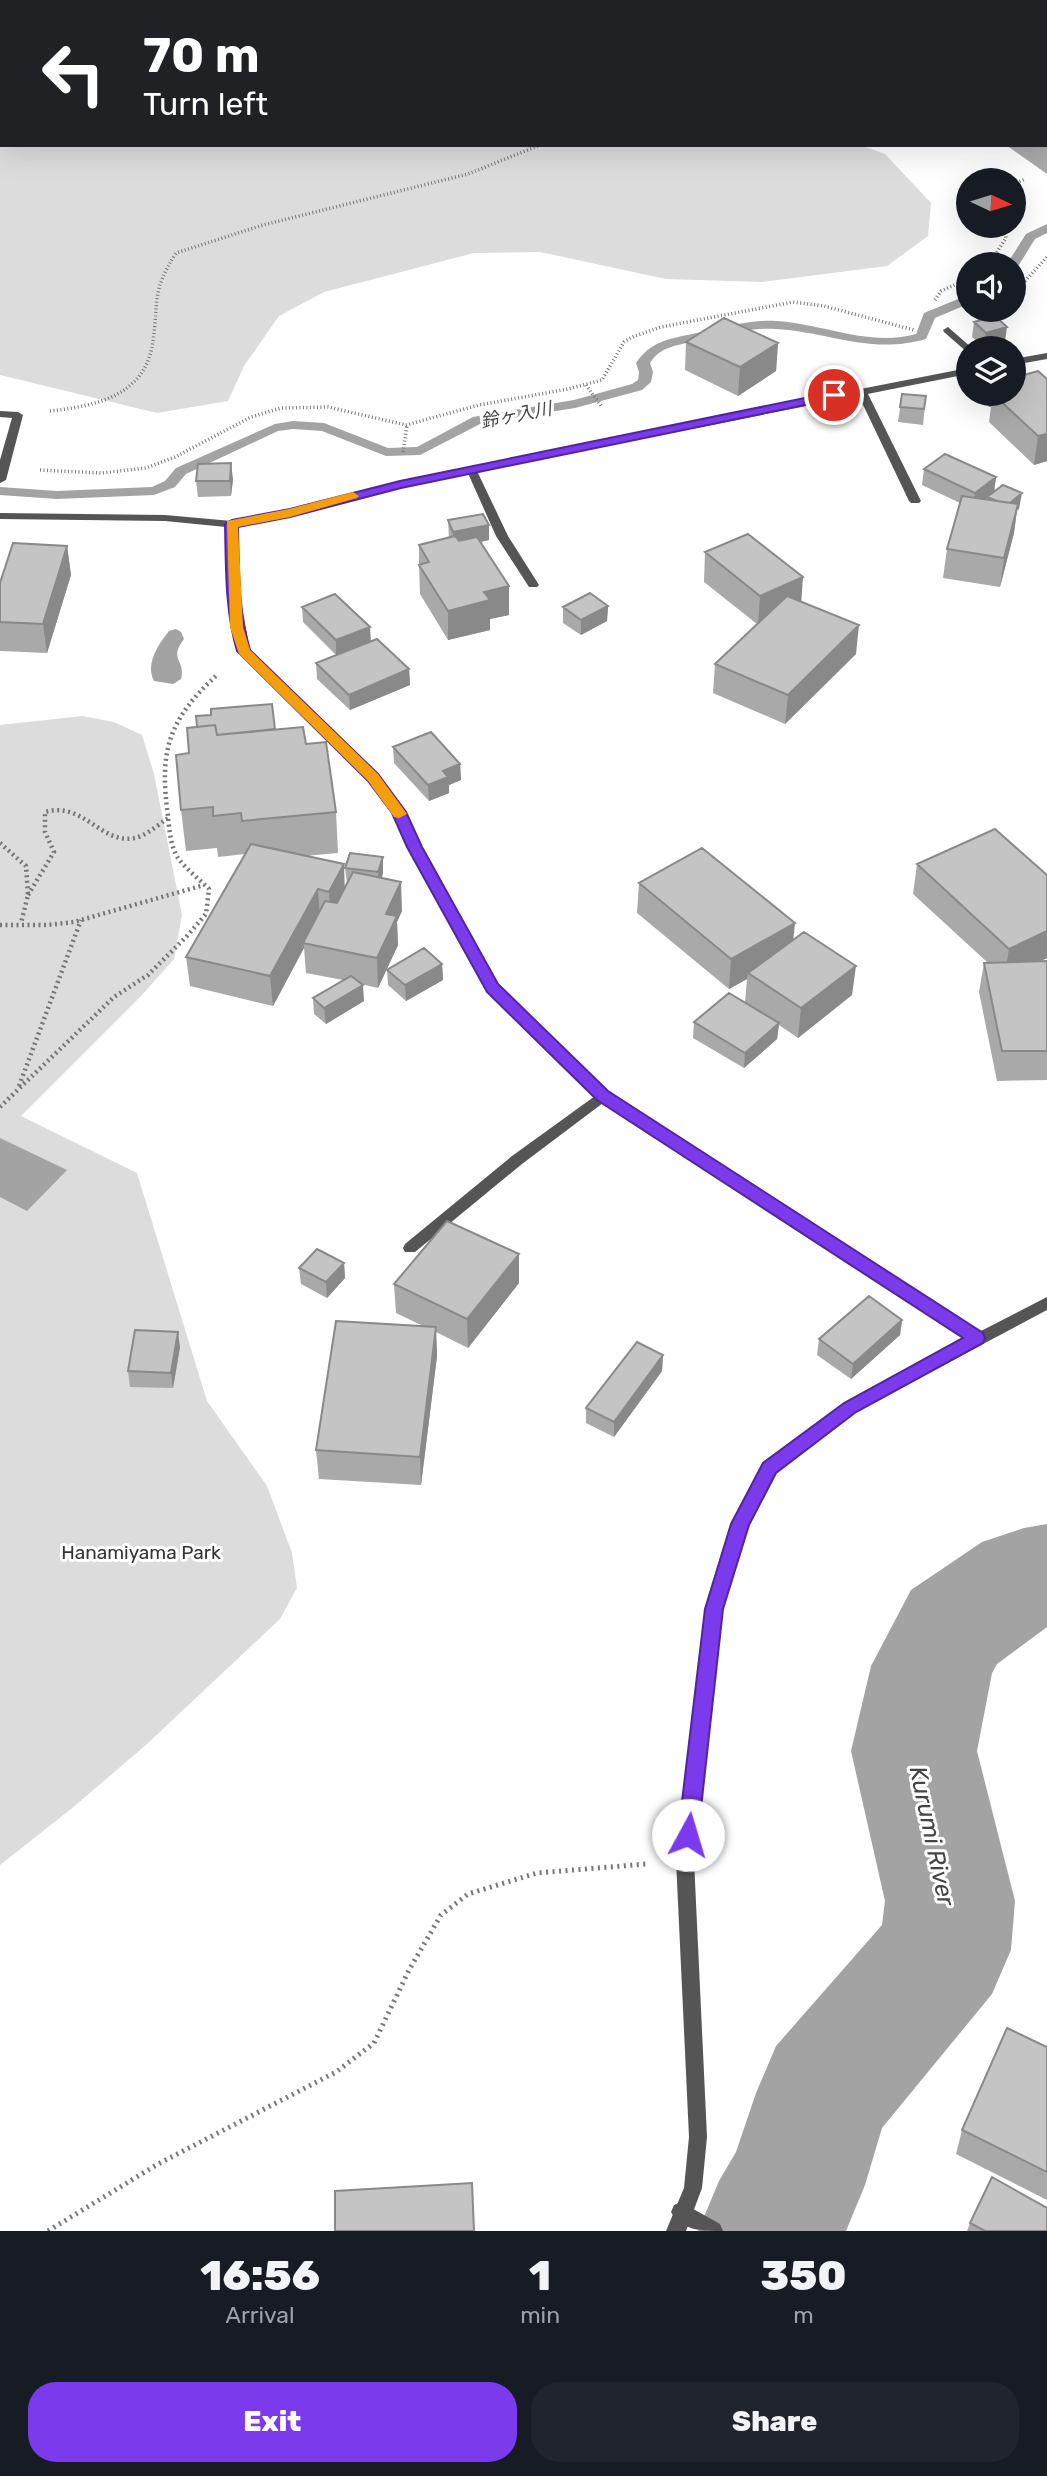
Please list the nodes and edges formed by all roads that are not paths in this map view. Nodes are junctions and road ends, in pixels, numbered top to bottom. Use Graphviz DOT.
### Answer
graph roads {
  1 [pos="948,330"];
  2 [pos="956,338"];
  3 [pos="1047,356"];
  4 [pos="1026,360"];
  5 [pos="956,373"];
  6 [pos="860,390"];
  7 [pos="0,414"];
  8 [pos="472,471"];
  9 [pos="0,480"];
  10 [pos="915,501"];
  11 [pos="0,516"];
  12 [pos="232,524"];
  13 [pos="533,585"];
  14 [pos="602,1096"];
  15 [pos="410,1248"];
  16 [pos="1047,1303"];
  17 [pos="977,1338"];
  18 [pos="681,2212"];
  19 [pos="676,2231"];
  20 [pos="713,2231"];
  1 -- 2 [label="street"];
  3 -- 4 [label="street"];
  5 -- 6 [label="street"];
  6 -- 8 [label="street"];
  6 -- 10 [label="street"];
  7 -- 9 [label="street"];
  8 -- 12 [label="street"];
  8 -- 13 [label="street"];
  11 -- 12 [label="street"];
  12 -- 14 [label="street"];
  14 -- 15 [label="street"];
  14 -- 17 [label="street"];
  16 -- 17 [label="street"];
  17 -- 18 [label="street"];
  18 -- 19 [label="street"];
  18 -- 20 [label="street"];
}
